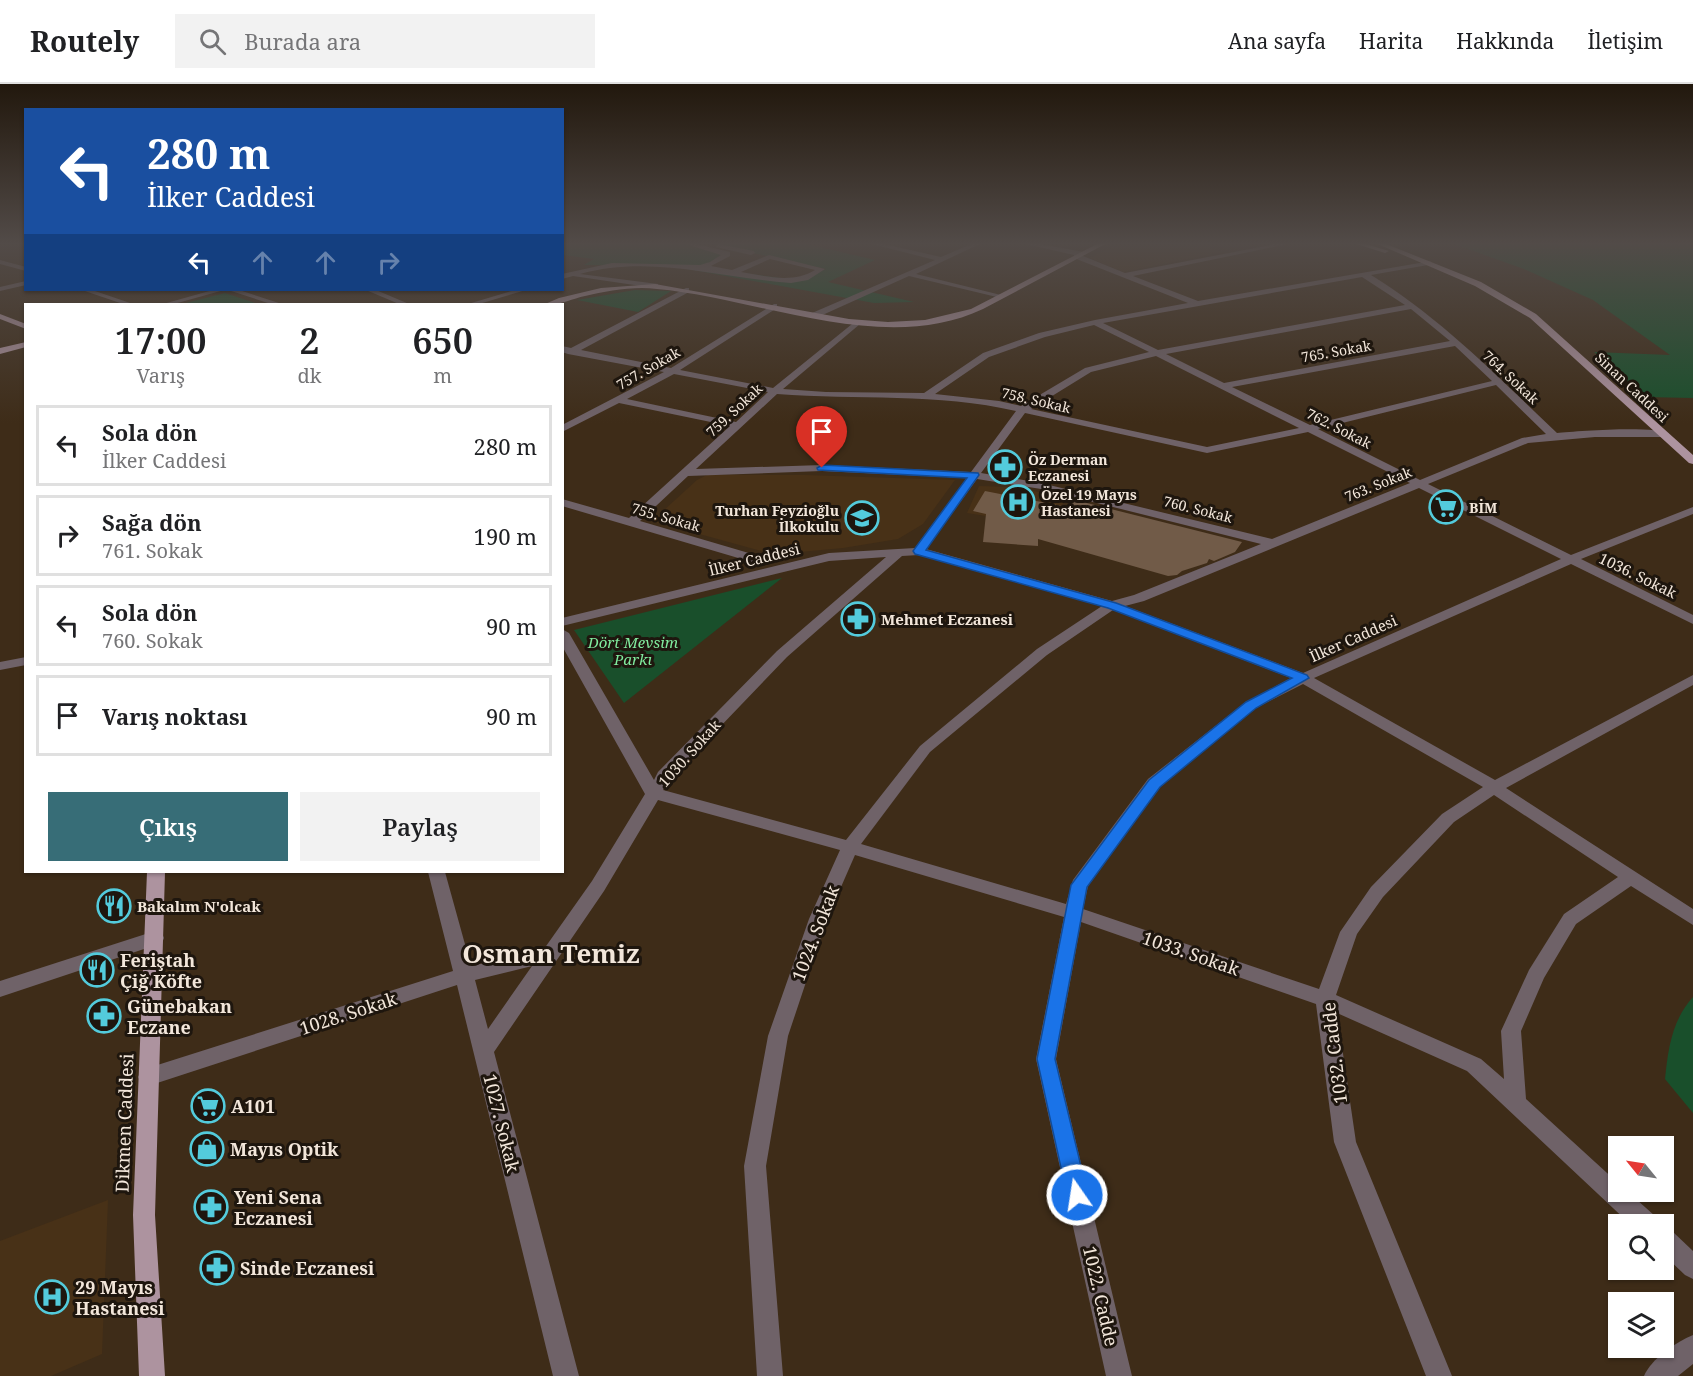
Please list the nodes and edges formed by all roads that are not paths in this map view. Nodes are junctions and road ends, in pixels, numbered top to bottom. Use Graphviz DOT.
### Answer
graph roads {
  1 [pos="663,302"];
  2 [pos="754,302"];
  3 [pos="844,302"];
  4 [pos="990,302"];
  5 [pos="1193,302"];
  6 [pos="1206,302"];
  7 [pos="1407,302"];
  8 [pos="1509,302"];
  9 [pos="1197,304"];
  10 [pos="774,306"];
  11 [pos="1412,306"];
  12 [pos="0,315"];
  13 [pos="815,315"];
  14 [pos="857,322"];
  15 [pos="1095,322"];
  16 [pos="24,326"];
  17 [pos="1456,343"];
  18 [pos="24,345"];
  19 [pos="564,349"];
  20 [pos="0,351"];
  21 [pos="573,351"];
  22 [pos="1156,353"];
  23 [pos="564,354"];
  24 [pos="672,371"];
  25 [pos="1497,382"];
  26 [pos="1222,386"];
  27 [pos="775,391"];
  28 [pos="926,396"];
  29 [pos="619,400"];
  30 [pos="1022,410"];
  31 [pos="738,425"];
  32 [pos="564,428"];
  33 [pos="1308,429"];
  34 [pos="1664,434"];
  35 [pos="1554,436"];
  36 [pos="1693,461"];
  37 [pos="686,473"];
  38 [pos="974,475"];
  39 [pos="1418,484"];
  40 [pos="564,503"];
  41 [pos="1693,510"];
  42 [pos="632,522"];
  43 [pos="1274,543"];
  44 [pos="919,551"];
  45 [pos="898,553"];
  46 [pos="1569,560"];
  47 [pos="762,561"];
  48 [pos="1112,606"];
  49 [pos="1693,620"];
  50 [pos="564,624"];
  51 [pos="24,661"];
  52 [pos="0,666"];
  53 [pos="1303,678"];
  54 [pos="1693,679"];
  55 [pos="1495,787"];
  56 [pos="653,794"];
  57 [pos="848,846"];
  58 [pos="156,873"];
  59 [pos="436,873"];
  60 [pos="1631,877"];
  61 [pos="1074,913"];
  62 [pos="1693,918"];
  63 [pos="155,938"];
  64 [pos="549,955"];
  65 [pos="464,975"];
  66 [pos="0,989"];
  67 [pos="1325,999"];
  68 [pos="484,1051"];
  69 [pos="148,1077"];
  70 [pos="1516,1104"];
  71 [pos="1636,1214"];
  72 [pos="1674,1248"];
  73 [pos="1693,1266"];
  74 [pos="1693,1348"];
  75 [pos="152,1376"];
  76 [pos="567,1376"];
  77 [pos="770,1376"];
  78 [pos="1119,1376"];
  79 [pos="1439,1376"];
  80 [pos="1657,1376"];
  1 -- 21 [label="street"];
  2 -- 10 [label="main road"];
  3 -- 13 [label="street"];
  4 -- 14 [label="main road"];
  5 -- 9 [label="street"];
  6 -- 9 [label="street"];
  7 -- 11 [label="street, 764. Sokak"];
  8 -- 34 [label="main road, Sinan Caddesi"];
  9 -- 15 [label="street"];
  10 -- 13 [label="main road"];
  10 -- 24 [label="street, 757. Sokak"];
  11 -- 17 [label="street, 764. Sokak"];
  11 -- 22 [label="street"];
  12 -- 16 [label="main road"];
  13 -- 14 [label="main road"];
  14 -- 27 [label="street, 759. Sokak"];
  15 -- 22 [label="street, 762. Sokak"];
  15 -- 28 [label="street"];
  17 -- 25 [label="street, 764. Sokak"];
  17 -- 26 [label="street, 765. Sokak"];
  18 -- 20 [label="main road"];
  19 -- 21 [label="street, 758. Sokak"];
  21 -- 23 [label="street"];
  21 -- 24 [label="street, 758. Sokak"];
  22 -- 26 [label="street, 762. Sokak"];
  22 -- 30 [label="street"];
  24 -- 27 [label="street, 758. Sokak"];
  24 -- 29 [label="street, 757. Sokak"];
  25 -- 33 [label="street, 758. Sokak"];
  25 -- 35 [label="street, 764. Sokak"];
  26 -- 33 [label="street, 762. Sokak"];
  27 -- 28 [label="street, 758. Sokak"];
  27 -- 31 [label="street, 759. Sokak"];
  28 -- 30 [label="street, 758. Sokak"];
  29 -- 31 [label="street"];
  29 -- 32 [label="street, 757. Sokak"];
  30 -- 33 [label="street, 758. Sokak"];
  30 -- 38 [label="street"];
  31 -- 37 [label="street, 759. Sokak"];
  33 -- 39 [label="street, 762. Sokak"];
  34 -- 35 [label="street, 763. Sokak"];
  34 -- 36 [label="main road, Sinan Caddesi"];
  35 -- 39 [label="street, 763. Sokak"];
  37 -- 38 [label="street, 760. Sokak"];
  37 -- 42 [label="street, 759. Sokak"];
  38 -- 43 [label="street, 760. Sokak"];
  38 -- 44 [label="street"];
  39 -- 43 [label="street, 763. Sokak"];
  39 -- 46 [label="street, 762. Sokak"];
  40 -- 42 [label="street, 755. Sokak"];
  41 -- 46 [label="street, İlker Caddesi"];
  42 -- 47 [label="street, 755. Sokak"];
  43 -- 48 [label="street, 763. Sokak"];
  44 -- 45 [label="street, İlker Caddesi"];
  44 -- 48 [label="street, İlker Caddesi"];
  45 -- 50 [label="street, İlker Caddesi"];
  45 -- 56 [label="street, 1030. Sokak"];
  46 -- 49 [label="street, 1036. Sokak"];
  46 -- 53 [label="street, İlker Caddesi"];
  48 -- 53 [label="street, İlker Caddesi"];
  48 -- 57 [label="street, 1024. Sokak"];
  50 -- 56 [label="street"];
  51 -- 52 [label="street"];
  53 -- 55 [label="street"];
  53 -- 61 [label="street, 1022. Cadde"];
  54 -- 55 [label="street, 1032. Cadde"];
  55 -- 60 [label="street"];
  55 -- 67 [label="street, 1032. Cadde"];
  56 -- 57 [label="street, 1033. Sokak"];
  56 -- 64 [label="street, 1030. Sokak"];
  57 -- 61 [label="street, 1033. Sokak"];
  57 -- 77 [label="street, 1024. Sokak"];
  58 -- 63 [label="main road, Dikmen Caddesi"];
  59 -- 65 [label="street, 1027. Sokak"];
  60 -- 62 [label="street"];
  60 -- 70 [label="street"];
  61 -- 67 [label="street, 1033. Sokak"];
  61 -- 78 [label="street, 1022. Cadde"];
  63 -- 66 [label="street"];
  63 -- 69 [label="main road, Dikmen Caddesi"];
  64 -- 65 [label="street, 1028. Sokak"];
  64 -- 68 [label="street, 1030. Sokak"];
  65 -- 68 [label="street, 1027. Sokak"];
  65 -- 69 [label="street, 1028. Sokak"];
  67 -- 70 [label="street, 1033. Sokak"];
  67 -- 79 [label="street, 1032. Cadde"];
  68 -- 76 [label="street, 1027. Sokak"];
  69 -- 75 [label="main road, Dikmen Caddesi"];
  70 -- 71 [label="street, 1033. Sokak"];
  72 -- 73 [label="street"];
  74 -- 80 [label="street"];
}
